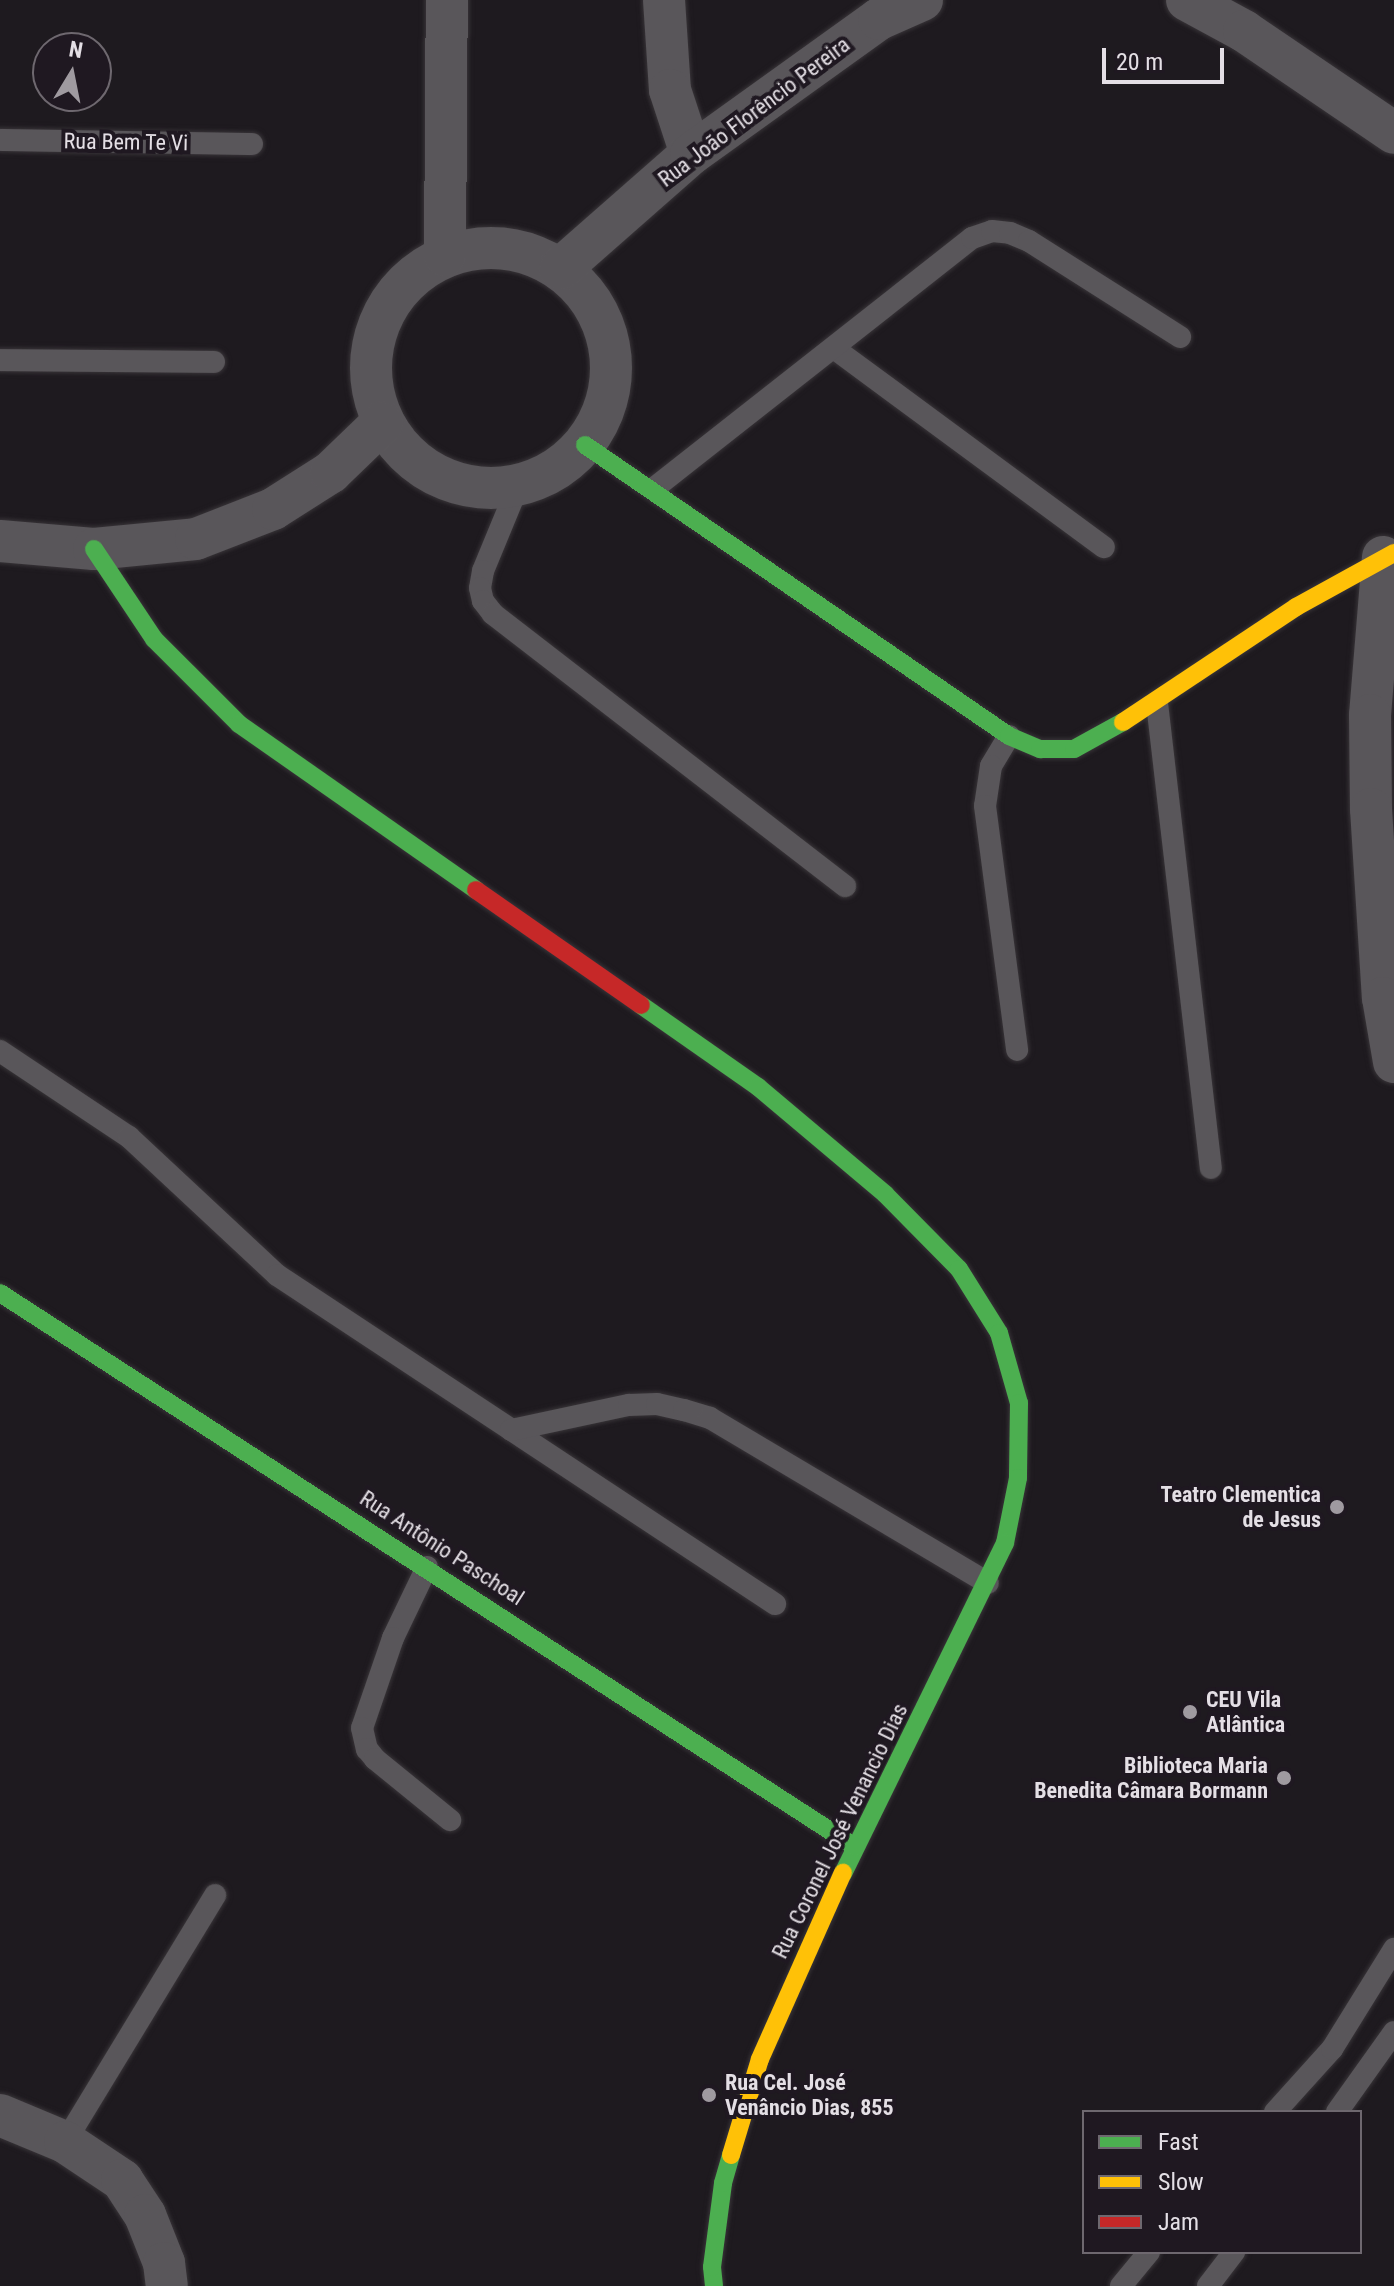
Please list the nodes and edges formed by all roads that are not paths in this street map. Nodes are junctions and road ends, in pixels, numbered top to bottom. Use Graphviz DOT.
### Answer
graph roads {
  1 [pos="447,0"];
  2 [pos="664,0"];
  3 [pos="922,0"];
  4 [pos="1187,0"];
  5 [pos="878,10"];
  6 [pos="1394,133"];
  7 [pos="0,140"];
  8 [pos="252,144"];
  9 [pos="691,154"];
  10 [pos="445,256"];
  11 [pos="560,269"];
  12 [pos="1180,337"];
  13 [pos="835,349"];
  14 [pos="0,360"];
  15 [pos="214,362"];
  16 [pos="382,423"];
  17 [pos="585,445"];
  18 [pos="518,486"];
  19 [pos="653,489"];
  20 [pos="0,541"];
  21 [pos="1104,547"];
  22 [pos="94,549"];
  23 [pos="1389,555"];
  24 [pos="1157,703"];
  25 [pos="1009,736"];
  26 [pos="845,886"];
  27 [pos="1017,1050"];
  28 [pos="0,1051"];
  29 [pos="1394,1062"];
  30 [pos="1211,1168"];
  31 [pos="0,1293"];
  32 [pos="511,1430"];
  33 [pos="427,1567"];
  34 [pos="988,1583"];
  35 [pos="775,1604"];
  36 [pos="450,1820"];
  37 [pos="855,1847"];
  38 [pos="215,1895"];
  39 [pos="1394,1949"];
  40 [pos="1394,2032"];
  41 [pos="1277,2110"];
  42 [pos="1338,2110"];
  43 [pos="0,2115"];
  44 [pos="65,2142"];
  45 [pos="1147,2254"];
  46 [pos="1232,2254"];
  47 [pos="167,2286"];
  48 [pos="714,2286"];
  49 [pos="1121,2286"];
  50 [pos="1208,2286"];
  1 -- 10 [label="street"];
  2 -- 9 [label="street"];
  3 -- 5 [label="street, Rua João Florêncio Pereira"];
  4 -- 6 [label="street"];
  5 -- 9 [label="street, Rua João Florêncio Pereira"];
  7 -- 8 [label="lane, Rua Bem Te Vi"];
  9 -- 11 [label="street, Rua João Florêncio Pereira"];
  10 -- 11 [label="street"];
  10 -- 16 [label="street"];
  11 -- 17 [label="street"];
  12 -- 13 [label="lane"];
  13 -- 19 [label="lane"];
  13 -- 21 [label="lane"];
  14 -- 15 [label="lane"];
  16 -- 18 [label="street"];
  16 -- 22 [label="street"];
  17 -- 18 [label="street"];
  17 -- 19 [label="street"];
  18 -- 26 [label="lane"];
  19 -- 25 [label="street"];
  20 -- 22 [label="street"];
  22 -- 34 [label="street, Rua Coronel José Venancio Dias"];
  23 -- 24 [label="street"];
  23 -- 29 [label="street"];
  24 -- 25 [label="street"];
  24 -- 30 [label="lane"];
  25 -- 27 [label="lane"];
  28 -- 32 [label="lane"];
  31 -- 33 [label="street, Rua Antônio Paschoal"];
  32 -- 34 [label="lane"];
  32 -- 35 [label="lane"];
  33 -- 36 [label="lane"];
  33 -- 37 [label="street, Rua Antônio Paschoal"];
  34 -- 37 [label="street, Rua Coronel José Venancio Dias"];
  37 -- 48 [label="street, Rua Coronel José Venancio Dias"];
  38 -- 44 [label="lane"];
  39 -- 41 [label="lane"];
  40 -- 42 [label="lane"];
  43 -- 44 [label="street"];
  44 -- 47 [label="street"];
  45 -- 49 [label="lane"];
  46 -- 50 [label="lane"];
}
